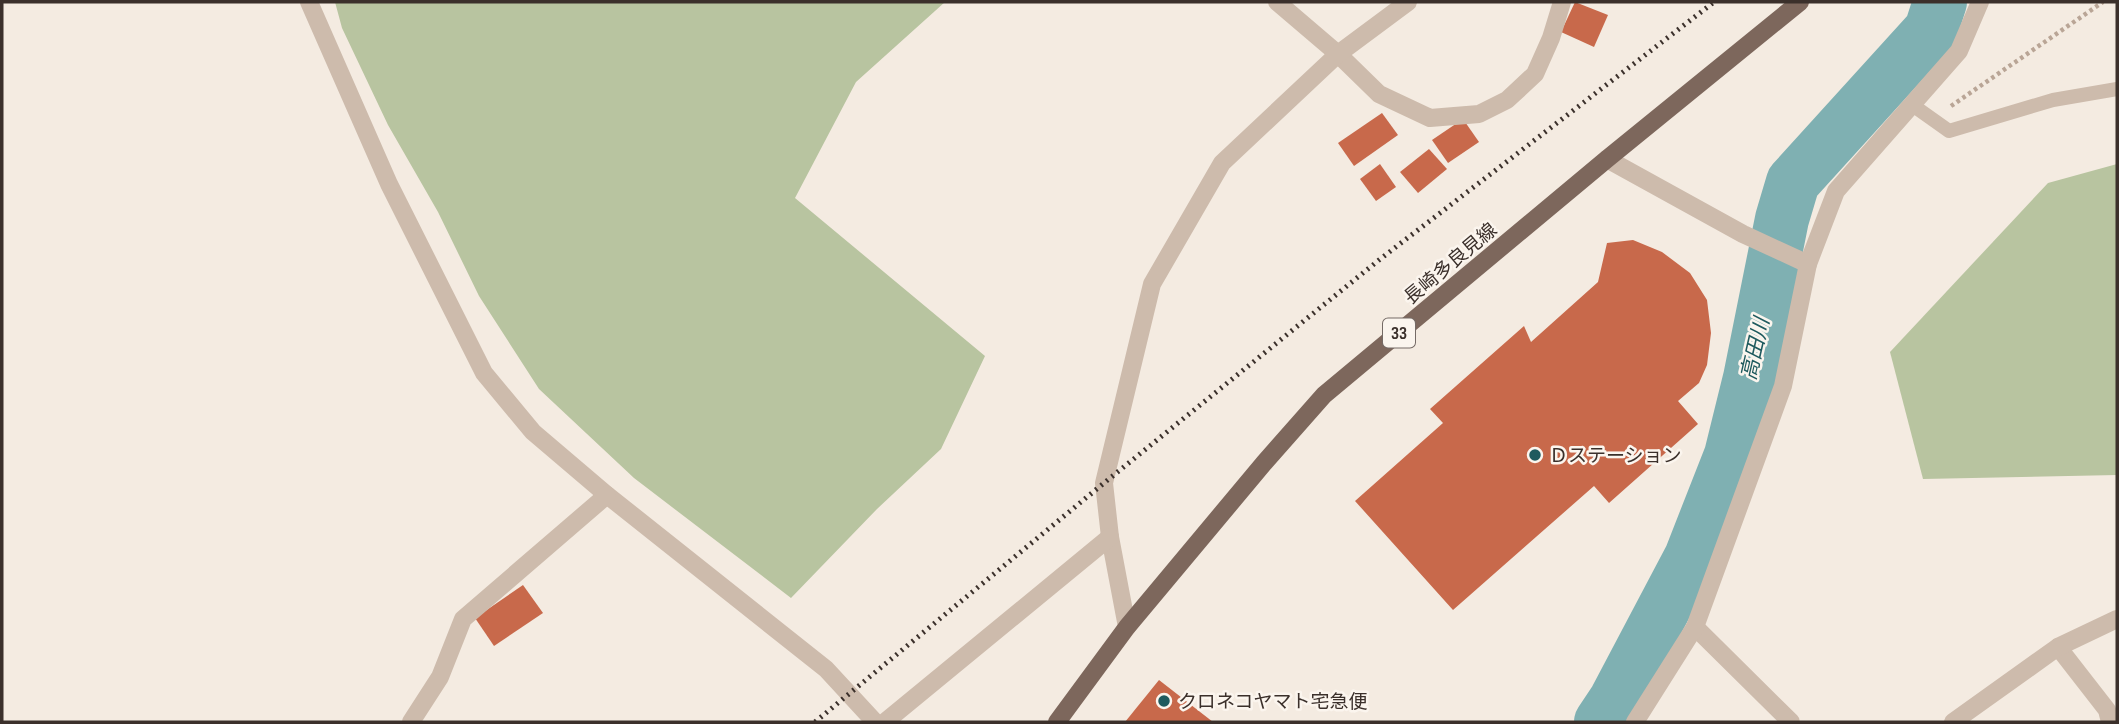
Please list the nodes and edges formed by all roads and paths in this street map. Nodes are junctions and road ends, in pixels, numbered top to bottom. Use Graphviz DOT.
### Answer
graph roads {
  1 [pos="309,2"];
  2 [pos="1277,2"];
  3 [pos="1408,2"];
  4 [pos="1562,2"];
  5 [pos="1800,2"];
  6 [pos="1980,2"];
  7 [pos="2103,2"];
  8 [pos="1338,54"];
  9 [pos="2117,89"];
  10 [pos="1911,104"];
  11 [pos="1933,118"];
  12 [pos="1607,159"];
  13 [pos="1808,264"];
  14 [pos="607,495"];
  15 [pos="1110,537"];
  16 [pos="2117,620"];
  17 [pos="1127,627"];
  18 [pos="1695,627"];
  19 [pos="2059,647"];
  20 [pos="411,722"];
  21 [pos="875,722"];
  22 [pos="886,722"];
  23 [pos="1057,722"];
  24 [pos="1634,722"];
  25 [pos="1791,722"];
  26 [pos="1953,722"];
  27 [pos="2110,722"];
  1 -- 14 [label="street"];
  2 -- 8 [label="street"];
  3 -- 8 [label="street"];
  4 -- 8 [label="street"];
  5 -- 12 [label="main road, 長崎多良見線 / 33"];
  6 -- 10 [label="street"];
  7 -- 11 [label="path"];
  8 -- 15 [label="street"];
  9 -- 11 [label="lane"];
  10 -- 11 [label="lane"];
  10 -- 13 [label="street"];
  12 -- 13 [label="street"];
  12 -- 17 [label="main road, 長崎多良見線 / 33"];
  13 -- 18 [label="street"];
  14 -- 20 [label="street"];
  14 -- 21 [label="street"];
  15 -- 17 [label="street"];
  15 -- 22 [label="street"];
  16 -- 19 [label="street"];
  17 -- 23 [label="main road, 長崎多良見線 / 33"];
  18 -- 24 [label="street"];
  18 -- 25 [label="street"];
  19 -- 26 [label="street"];
  19 -- 27 [label="street"];
}
